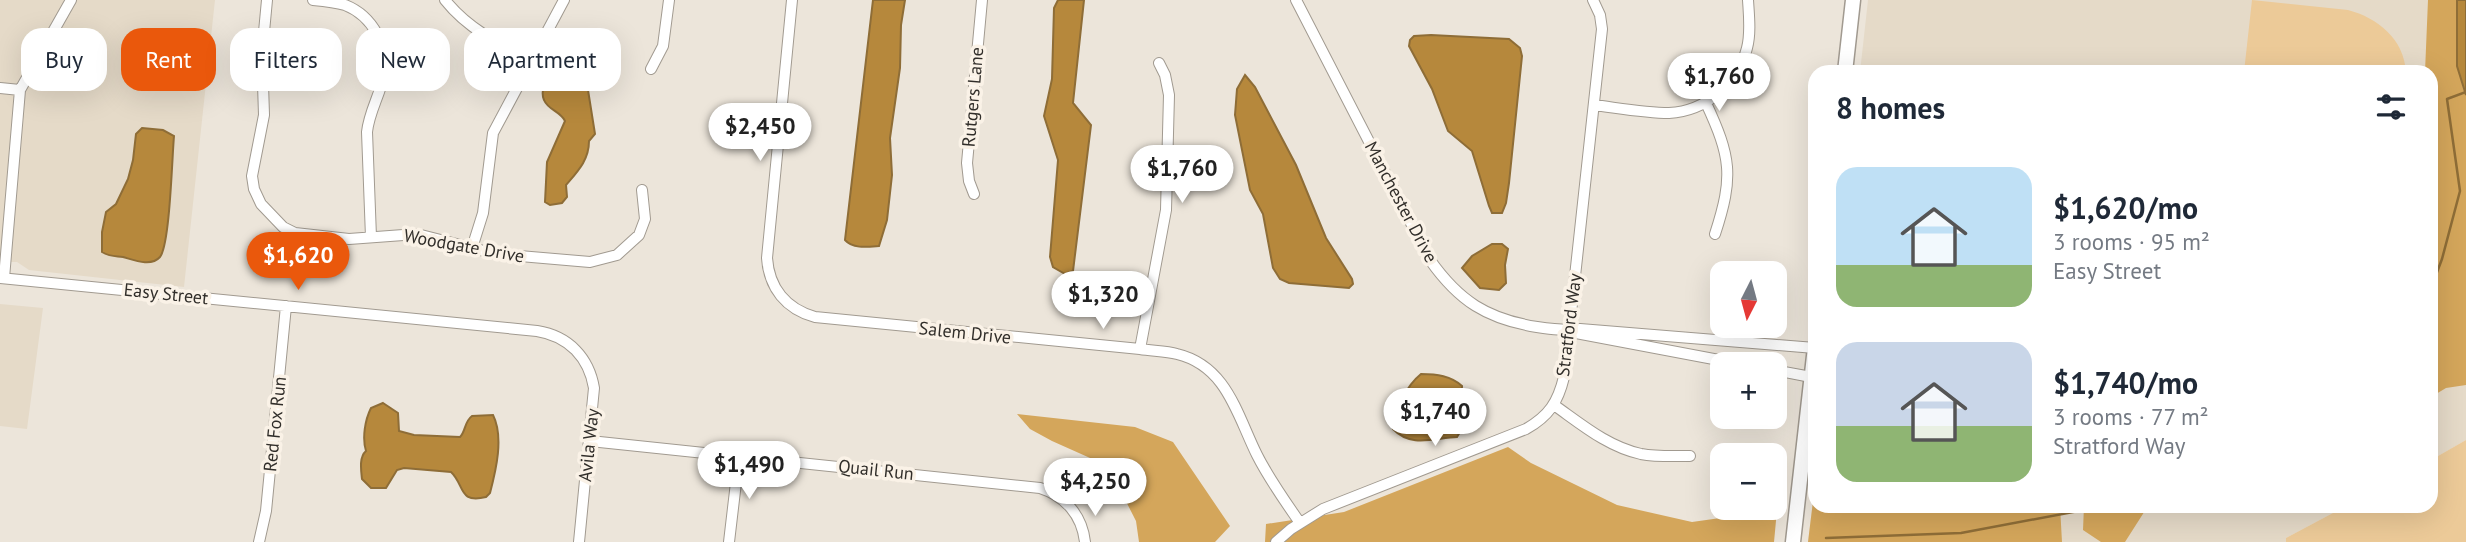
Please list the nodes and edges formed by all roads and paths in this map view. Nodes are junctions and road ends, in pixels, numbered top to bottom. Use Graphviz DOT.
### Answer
graph roads {
  1 [pos="71,0"];
  2 [pos="267,0"];
  3 [pos="313,0"];
  4 [pos="445,0"];
  5 [pos="564,0"];
  6 [pos="669,0"];
  7 [pos="792,0"];
  8 [pos="982,0"];
  9 [pos="1296,0"];
  10 [pos="1593,0"];
  11 [pos="1748,0"];
  12 [pos="1853,0"];
  13 [pos="472,28"];
  14 [pos="549,28"];
  15 [pos="1159,63"];
  16 [pos="1846,65"];
  17 [pos="651,69"];
  18 [pos="0,88"];
  19 [pos="20,90"];
  20 [pos="515,91"];
  21 [pos="1706,103"];
  22 [pos="1594,105"];
  23 [pos="642,190"];
  24 [pos="974,194"];
  25 [pos="1716,234"];
  26 [pos="371,237"];
  27 [pos="472,248"];
  28 [pos="2,278"];
  29 [pos="286,306"];
  30 [pos="1569,330"];
  31 [pos="1808,346"];
  32 [pos="1140,349"];
  33 [pos="578,351"];
  34 [pos="1710,359"];
  35 [pos="1787,372"];
  36 [pos="1808,376"];
  37 [pos="1808,404"];
  38 [pos="1554,405"];
  39 [pos="590,442"];
  40 [pos="1690,456"];
  41 [pos="739,457"];
  42 [pos="1300,523"];
  43 [pos="259,542"];
  44 [pos="579,542"];
  45 [pos="729,542"];
  46 [pos="1085,542"];
  47 [pos="1276,542"];
  48 [pos="1793,542"];
  1 -- 19 [label="street"];
  2 -- 26 [label="street, Woodgate Drive"];
  3 -- 26 [label="street"];
  4 -- 13 [label="street"];
  5 -- 14 [label="street"];
  6 -- 17 [label="street"];
  7 -- 32 [label="street, Salem Drive"];
  8 -- 24 [label="street, Rutgers Lane"];
  9 -- 30 [label="street, Manchester Drive"];
  10 -- 22 [label="street, Stratford Way"];
  11 -- 21 [label="street"];
  12 -- 16 [label="street"];
  15 -- 32 [label="street"];
  18 -- 19 [label="street"];
  19 -- 28 [label="street"];
  20 -- 27 [label="street"];
  21 -- 22 [label="street"];
  21 -- 25 [label="street"];
  22 -- 30 [label="street, Stratford Way"];
  23 -- 27 [label="street, Woodgate Drive"];
  26 -- 27 [label="street, Woodgate Drive"];
  28 -- 29 [label="street, Easy Street"];
  29 -- 33 [label="street, Easy Street"];
  29 -- 43 [label="street, Red Fox Run"];
  30 -- 31 [label="street, Manchester Drive"];
  30 -- 34 [label="street, Manchester Drive"];
  30 -- 38 [label="street, Stratford Way"];
  32 -- 42 [label="street, Salem Drive"];
  33 -- 39 [label="street, Avila Way"];
  35 -- 36 [label="street"];
  37 -- 48 [label="street"];
  38 -- 40 [label="street"];
  38 -- 42 [label="street"];
  39 -- 41 [label="street, Quail Run"];
  39 -- 44 [label="street, Avila Way"];
  41 -- 45 [label="street"];
  41 -- 46 [label="street, Quail Run"];
  42 -- 47 [label="street"];
}
